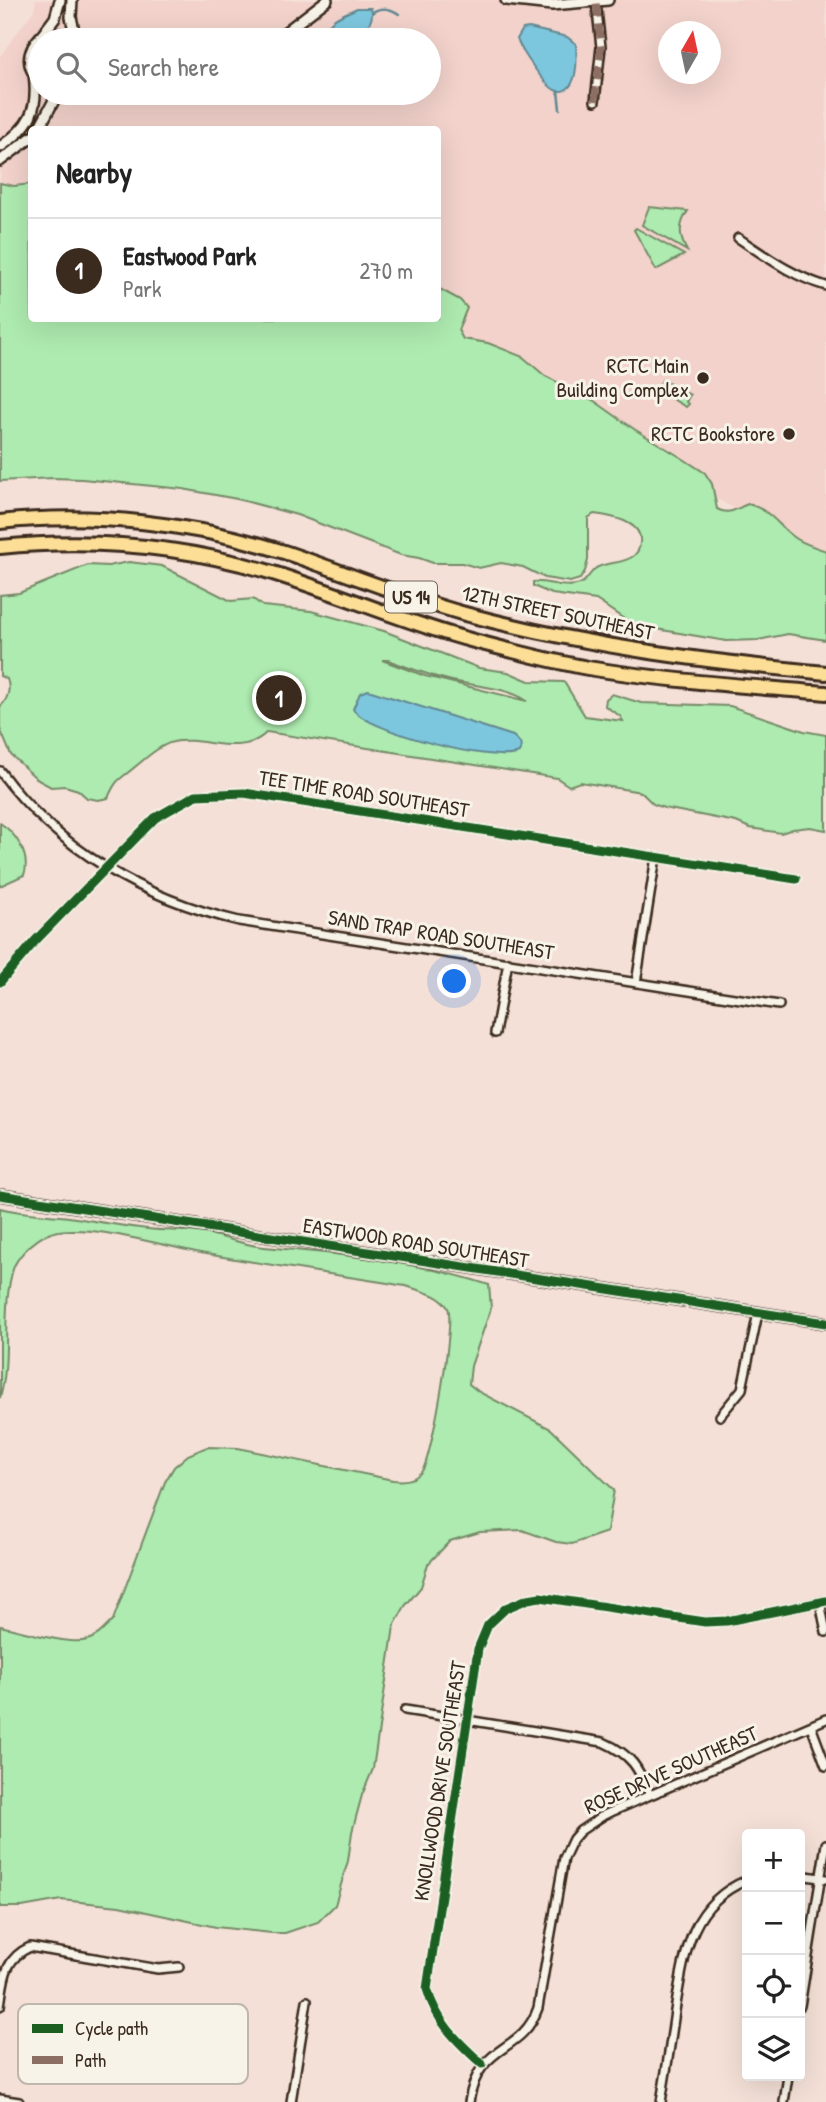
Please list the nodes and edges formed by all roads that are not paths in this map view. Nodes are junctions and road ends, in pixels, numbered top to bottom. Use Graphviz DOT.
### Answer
graph roads {
  1 [pos="60,0"];
  2 [pos="72,0"];
  3 [pos="327,0"];
  4 [pos="506,0"];
  5 [pos="608,0"];
  6 [pos="596,2"];
  7 [pos="48,28"];
  8 [pos="72,28"];
  9 [pos="291,28"];
  10 [pos="595,101"];
  11 [pos="34,105"];
  12 [pos="52,105"];
  13 [pos="40,126"];
  14 [pos="28,140"];
  15 [pos="0,147"];
  16 [pos="0,160"];
  17 [pos="738,238"];
  18 [pos="826,286"];
  19 [pos="0,522"];
  20 [pos="0,547"];
  21 [pos="826,673"];
  22 [pos="826,693"];
  23 [pos="0,771"];
  24 [pos="656,858"];
  25 [pos="106,869"];
  26 [pos="796,879"];
  27 [pos="508,962"];
  28 [pos="0,982"];
  29 [pos="636,983"];
  30 [pos="779,1005"];
  31 [pos="495,1033"];
  32 [pos="0,1195"];
  33 [pos="758,1313"];
  34 [pos="826,1323"];
  35 [pos="720,1416"];
  36 [pos="823,1602"];
  37 [pos="826,1632"];
  38 [pos="405,1710"];
  39 [pos="826,1719"];
  40 [pos="466,1720"];
  41 [pos="811,1726"];
  42 [pos="826,1766"];
  43 [pos="650,1795"];
  44 [pos="826,1844"];
  45 [pos="805,1876"];
  46 [pos="823,1879"];
  47 [pos="742,1883"];
  48 [pos="179,1967"];
  49 [pos="805,1978"];
  50 [pos="307,2001"];
  51 [pos="0,2006"];
  52 [pos="482,2064"];
  53 [pos="787,2081"];
  54 [pos="0,2099"];
  55 [pos="19,2102"];
  56 [pos="291,2102"];
  57 [pos="469,2102"];
  58 [pos="661,2102"];
  59 [pos="784,2102"];
  1 -- 7 [label="street"];
  2 -- 8 [label="street"];
  3 -- 9 [label="street"];
  4 -- 6 [label="street"];
  5 -- 6 [label="street"];
  6 -- 10 [label="street"];
  11 -- 15 [label="street"];
  12 -- 13 [label="street"];
  14 -- 16 [label="street"];
  17 -- 18 [label="street"];
  19 -- 21 [label="main road, 12TH STREET SOUTHEAST / US 14"];
  20 -- 22 [label="main road, 12TH STREET SOUTHEAST / US 14"];
  23 -- 25 [label="street, SAND TRAP ROAD SOUTHEAST"];
  24 -- 25 [label="street, TEE TIME ROAD SOUTHEAST"];
  24 -- 26 [label="street, TEE TIME ROAD SOUTHEAST"];
  24 -- 29 [label="street"];
  25 -- 27 [label="street, SAND TRAP ROAD SOUTHEAST"];
  25 -- 28 [label="street, TEE TIME ROAD SOUTHEAST"];
  27 -- 29 [label="street, SAND TRAP ROAD SOUTHEAST"];
  27 -- 31 [label="street"];
  29 -- 30 [label="street, SAND TRAP ROAD SOUTHEAST"];
  32 -- 33 [label="street, EASTWOOD ROAD SOUTHEAST"];
  33 -- 34 [label="street, EASTWOOD ROAD SOUTHEAST"];
  33 -- 35 [label="street"];
  36 -- 37 [label="street"];
  36 -- 40 [label="street, KNOLLWOOD DRIVE SOUTHEAST"];
  38 -- 40 [label="street"];
  39 -- 41 [label="street, ROSE DRIVE SOUTHEAST"];
  40 -- 43 [label="street"];
  40 -- 52 [label="street, KNOLLWOOD DRIVE SOUTHEAST"];
  41 -- 42 [label="street"];
  41 -- 43 [label="street, ROSE DRIVE SOUTHEAST"];
  43 -- 52 [label="street, ROSE DRIVE SOUTHEAST"];
  44 -- 46 [label="street"];
  45 -- 46 [label="street"];
  46 -- 49 [label="street"];
  47 -- 58 [label="street"];
  48 -- 51 [label="street"];
  50 -- 56 [label="street"];
  52 -- 57 [label="street"];
  53 -- 59 [label="street"];
  54 -- 55 [label="street"];
}
